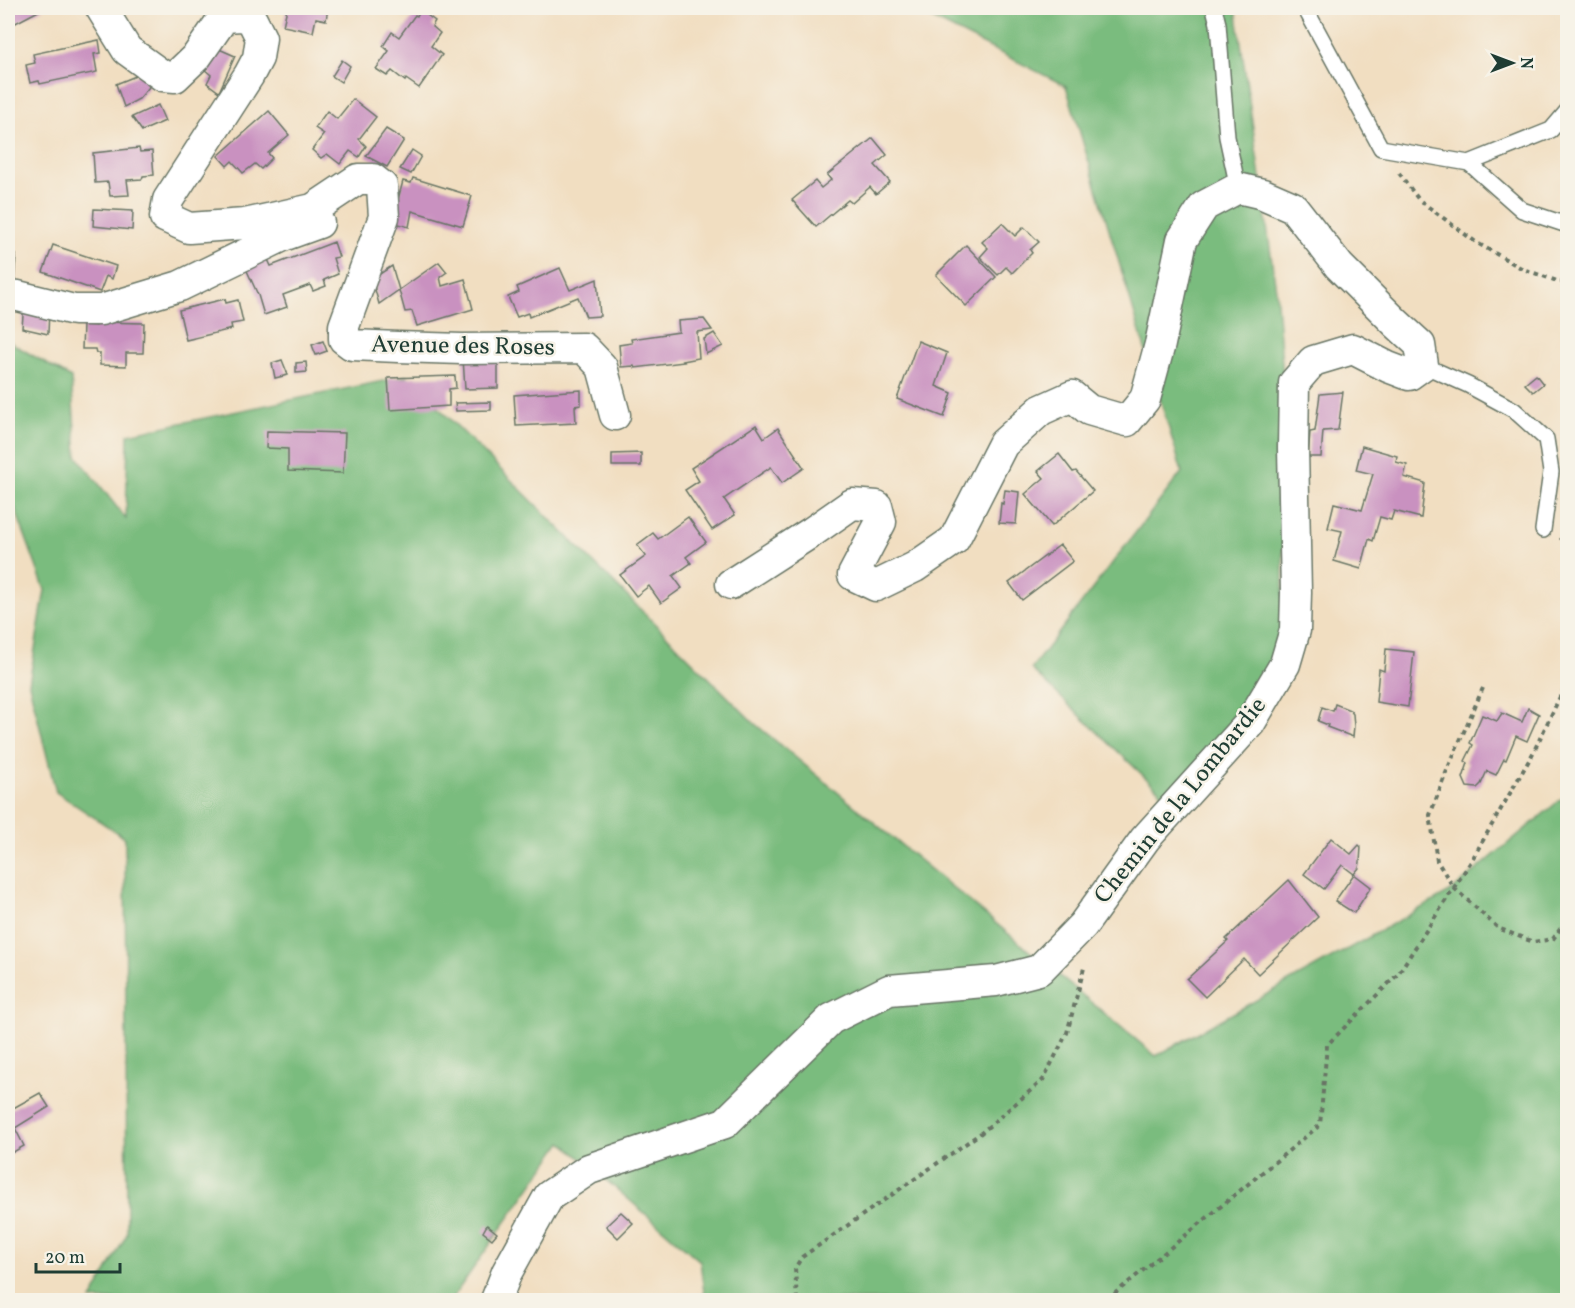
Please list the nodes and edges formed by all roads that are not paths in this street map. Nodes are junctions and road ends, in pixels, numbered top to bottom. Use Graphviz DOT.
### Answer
graph roads {
  1 [pos="101,8"];
  2 [pos="1214,8"];
  3 [pos="1305,8"];
  4 [pos="1568,110"];
  5 [pos="1468,163"];
  6 [pos="373,179"];
  7 [pos="1238,188"];
  8 [pos="1568,224"];
  9 [pos="8,294"];
  10 [pos="1423,364"];
  11 [pos="615,415"];
  12 [pos="1543,531"];
  13 [pos="731,584"];
  14 [pos="496,1300"];
  1 -- 6 [label="street"];
  2 -- 7 [label="lane"];
  3 -- 5 [label="lane"];
  4 -- 5 [label="lane"];
  5 -- 8 [label="lane"];
  6 -- 9 [label="street"];
  6 -- 11 [label="street, Avenue des Roses"];
  7 -- 10 [label="street"];
  7 -- 13 [label="street"];
  10 -- 12 [label="lane"];
  10 -- 14 [label="street, Chemin de la Lombardie"];
}
